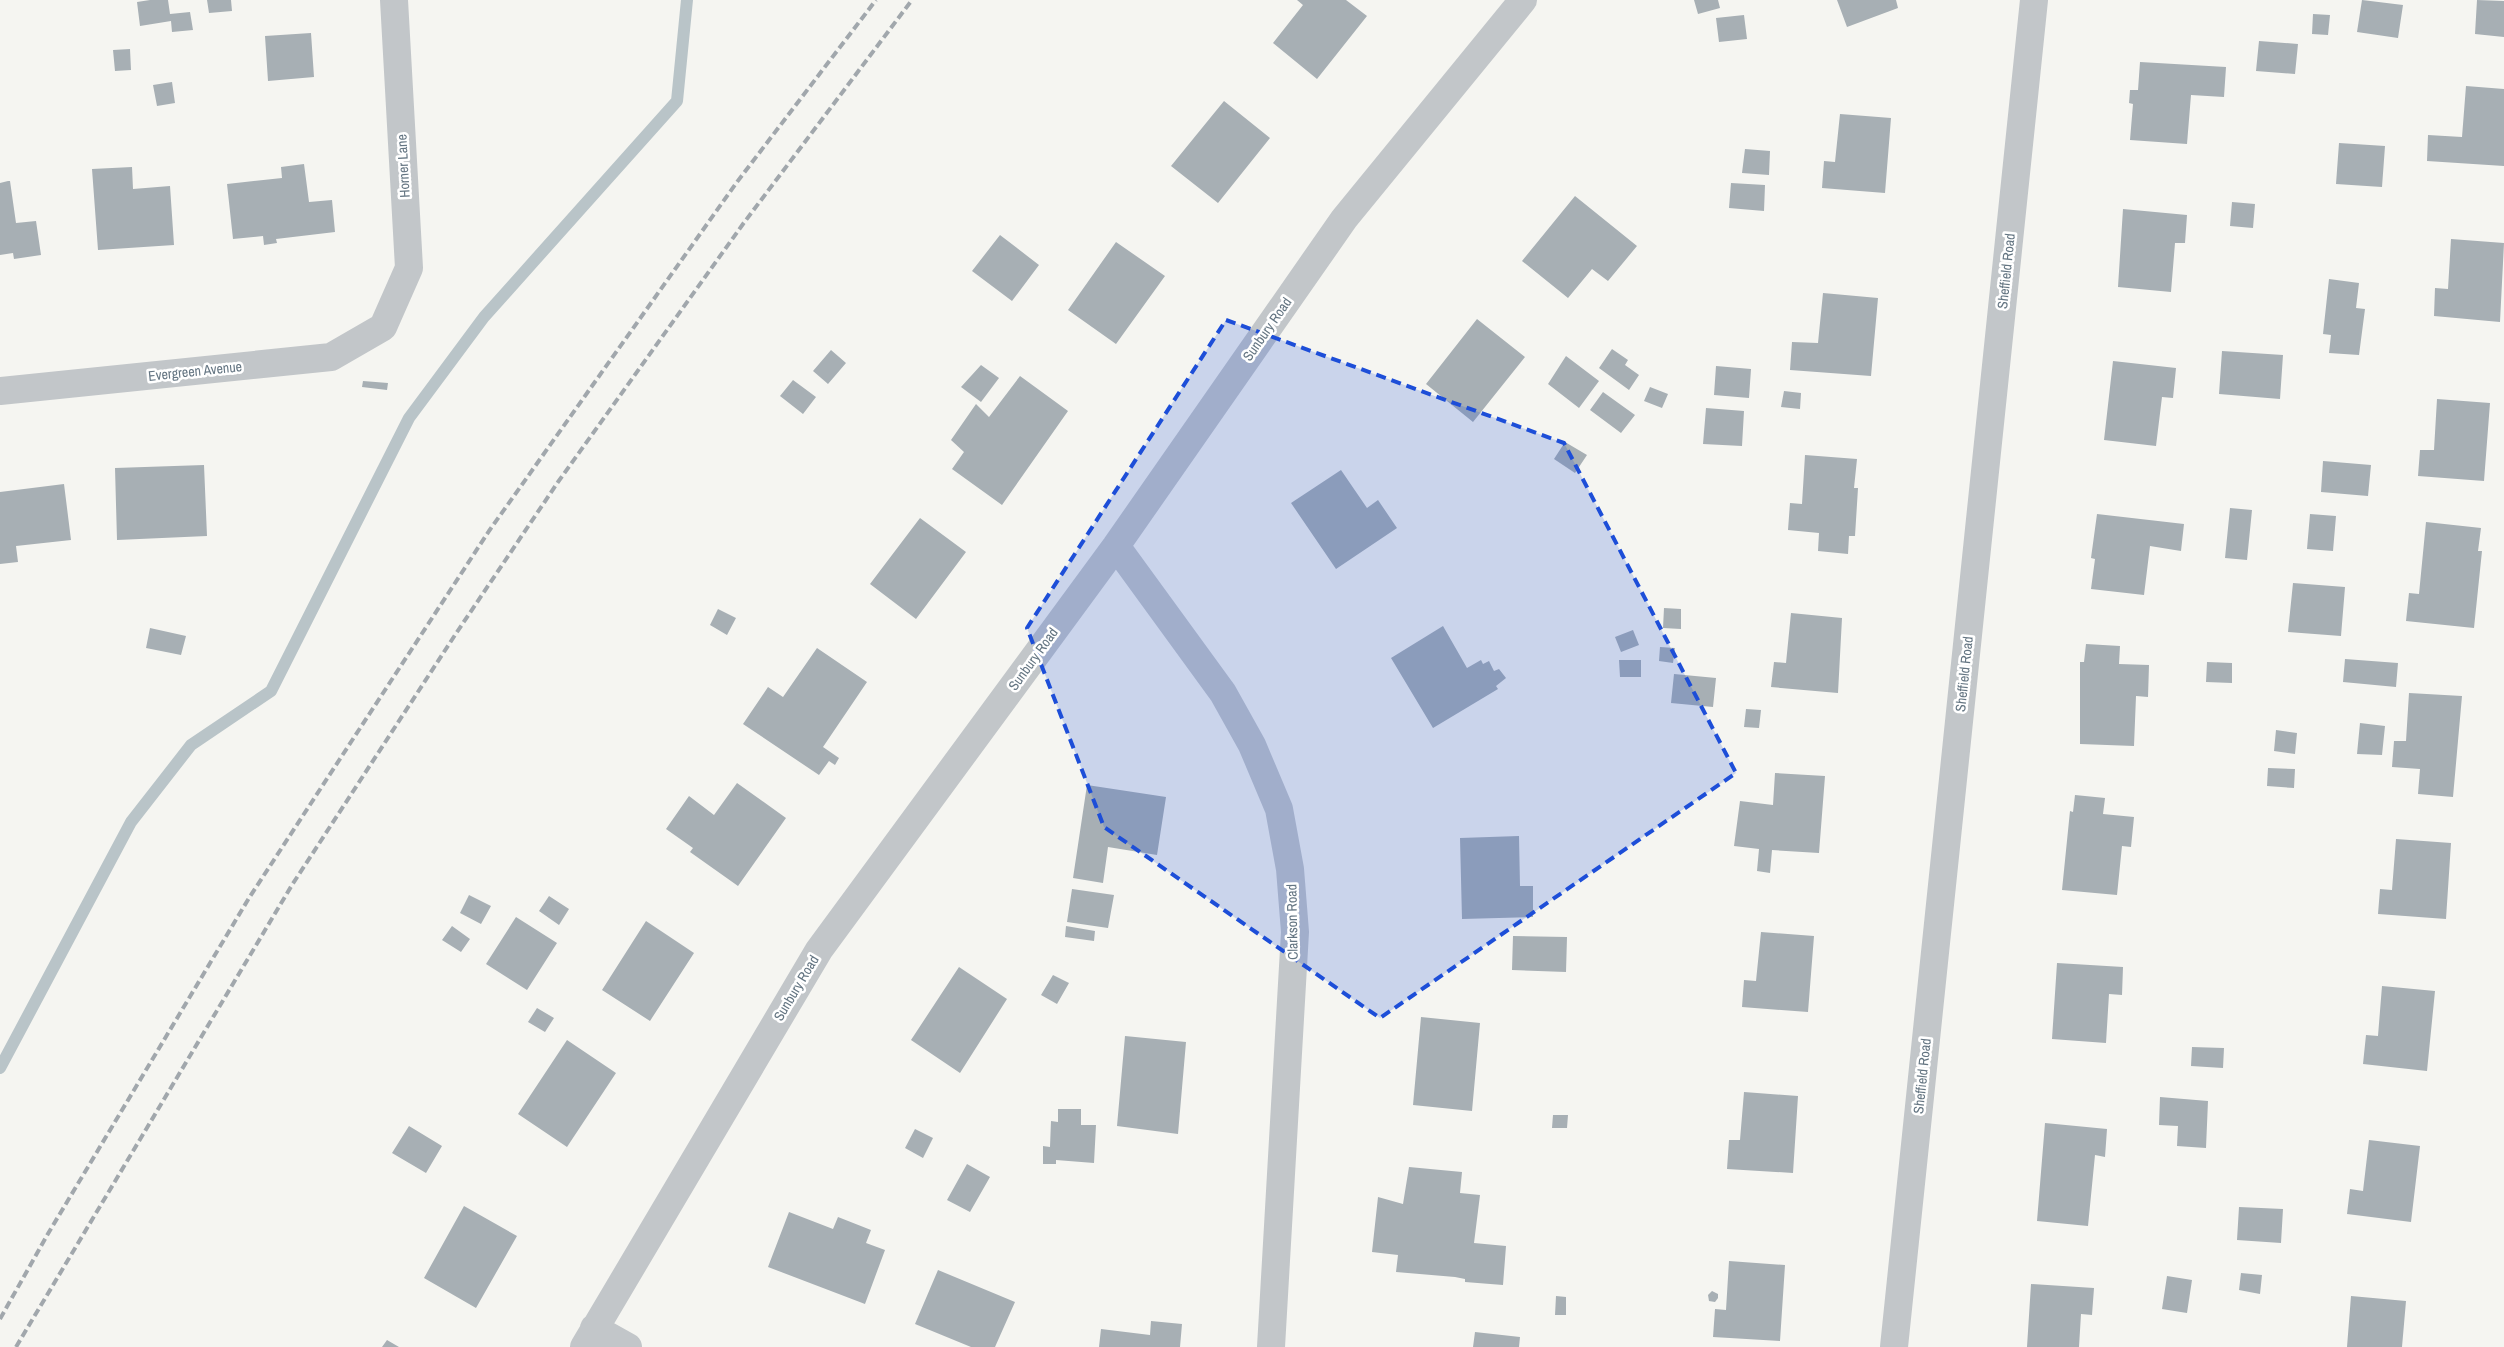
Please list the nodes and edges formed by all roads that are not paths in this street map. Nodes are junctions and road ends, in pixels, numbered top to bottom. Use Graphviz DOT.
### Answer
graph roads {
  1 [pos="394,0"];
  2 [pos="1523,0"];
  3 [pos="2034,0"];
  4 [pos="383,327"];
  5 [pos="0,391"];
  6 [pos="1116,546"];
  7 [pos="589,1338"];
  8 [pos="628,1347"];
  9 [pos="1271,1347"];
  10 [pos="1894,1347"];
  1 -- 4 [label="street, Horner Lane"];
  2 -- 6 [label="street, Sunbury Road"];
  3 -- 10 [label="street, Sheffield Road"];
  4 -- 5 [label="street, Evergreen Avenue"];
  6 -- 7 [label="street, Sunbury Road"];
  6 -- 9 [label="street, Clarkson Road"];
  7 -- 8 [label="street"];
}
